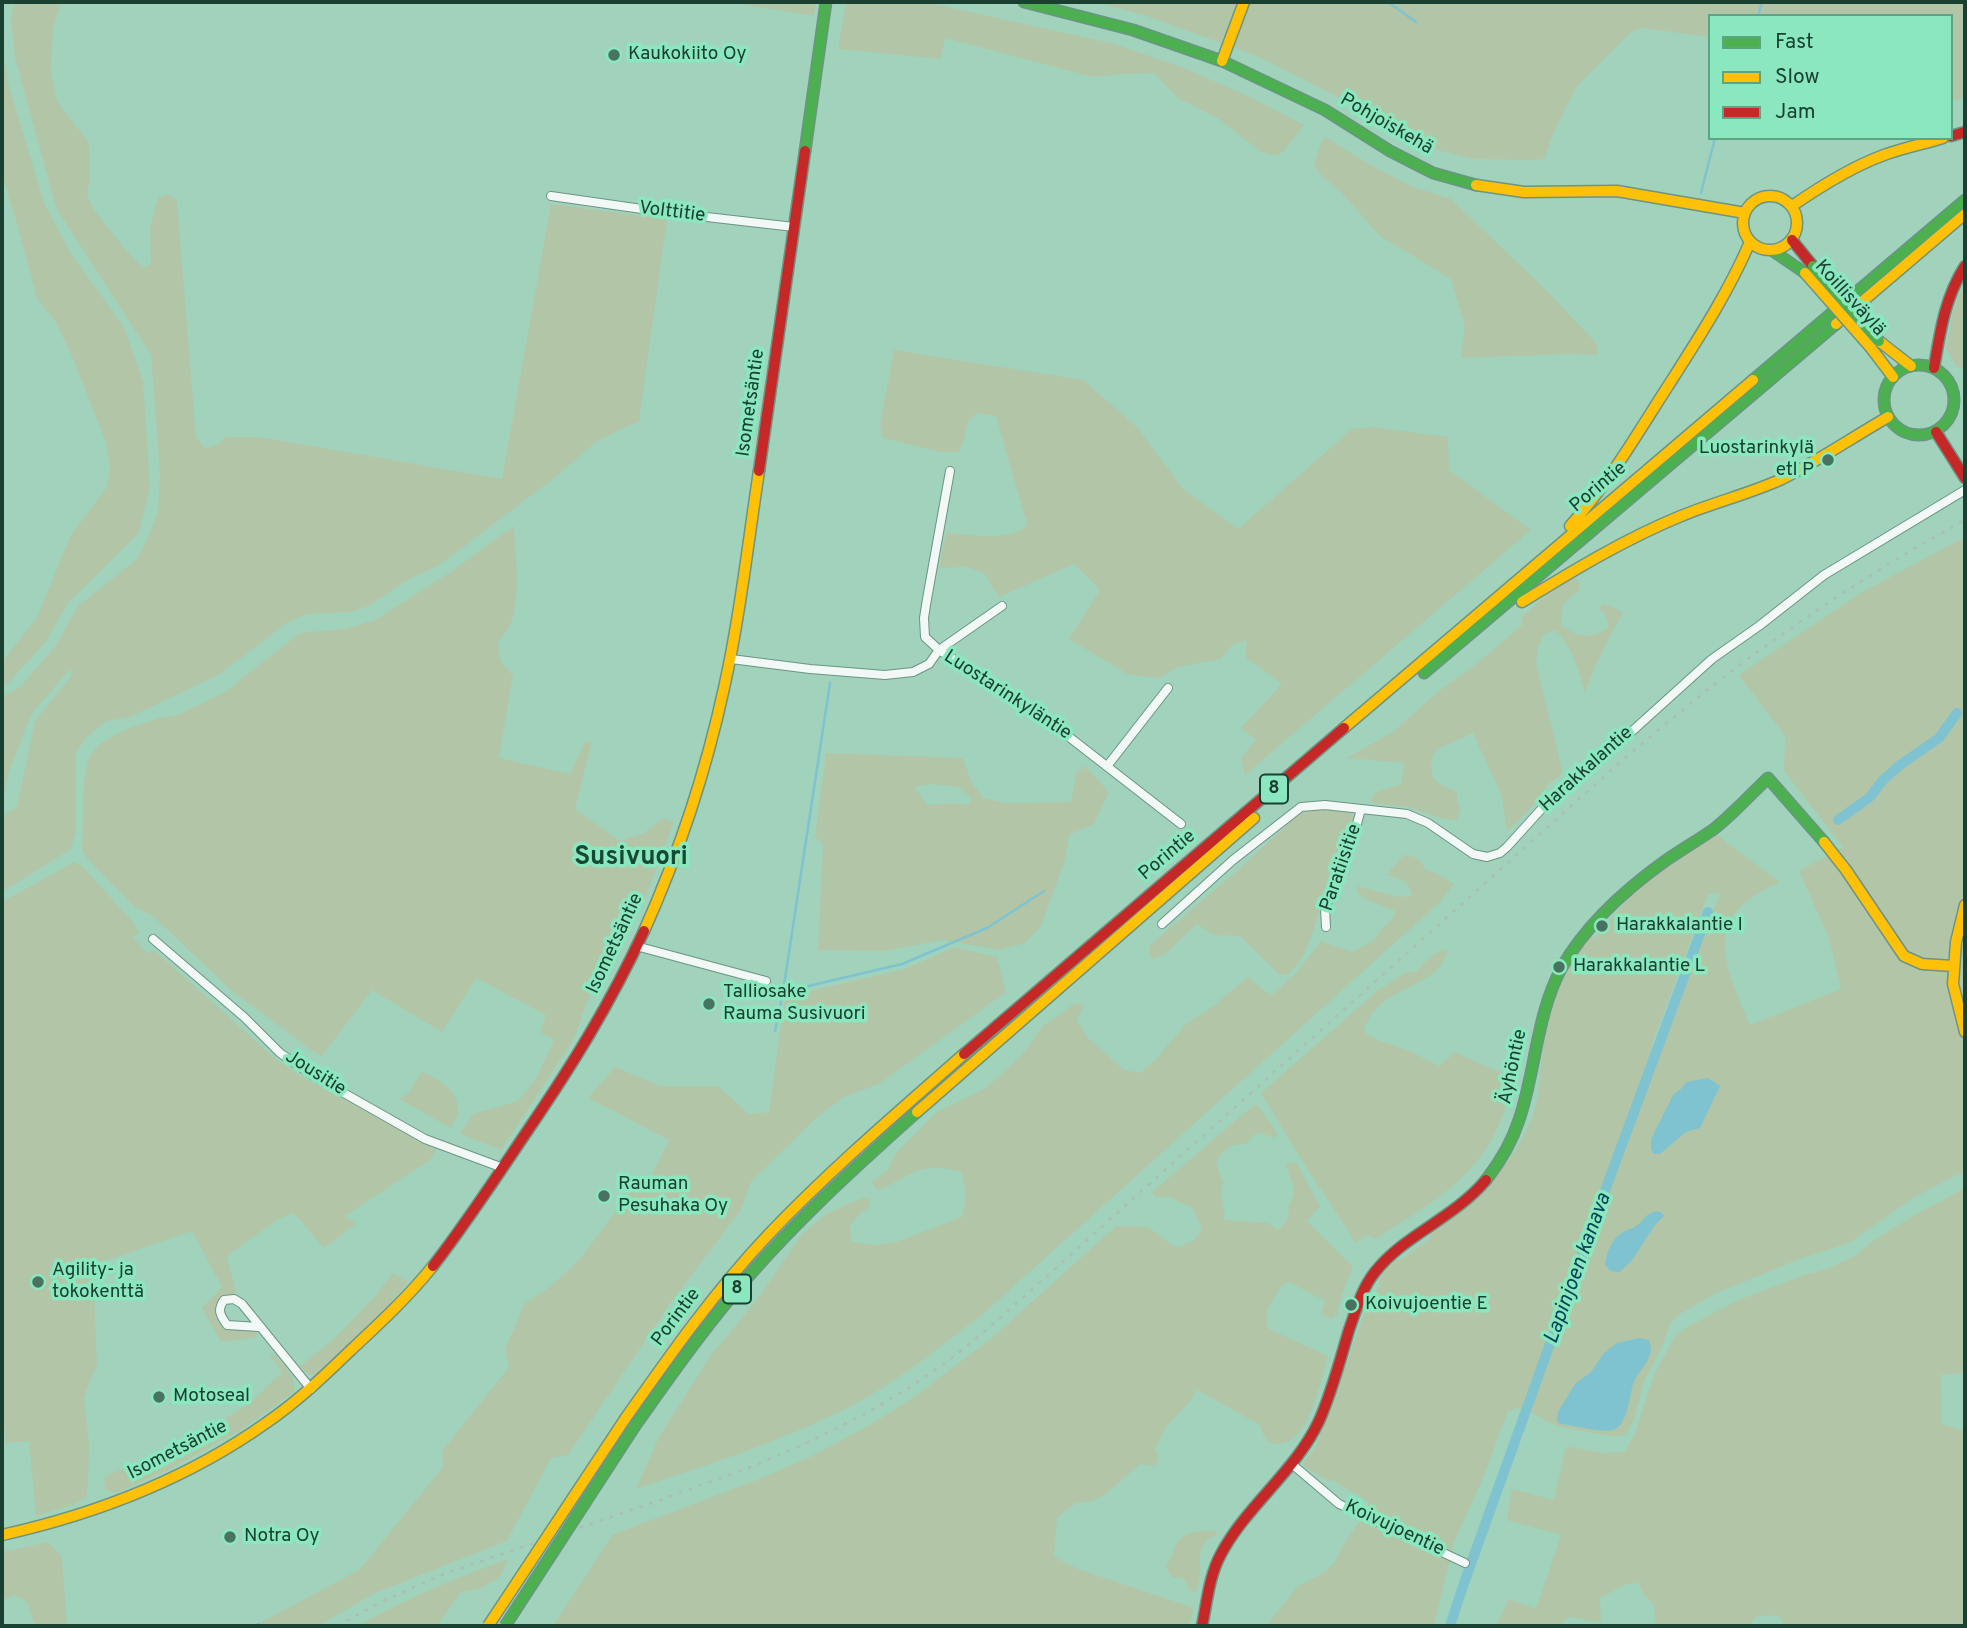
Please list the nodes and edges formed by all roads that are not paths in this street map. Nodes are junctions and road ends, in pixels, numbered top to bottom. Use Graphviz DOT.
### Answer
graph roads {
  1 [pos="826,2"];
  2 [pos="1024,2"];
  3 [pos="1244,2"];
  4 [pos="1222,61"];
  5 [pos="1936,140"];
  6 [pos="551,196"];
  7 [pos="1965,200"];
  8 [pos="1792,206"];
  9 [pos="1745,213"];
  10 [pos="1965,214"];
  11 [pos="794,227"];
  12 [pos="1792,240"];
  13 [pos="1750,242"];
  14 [pos="1773,251"];
  15 [pos="1965,266"];
  16 [pos="1809,270"];
  17 [pos="1875,345"];
  18 [pos="1911,366"];
  19 [pos="1934,368"];
  20 [pos="1893,377"];
  21 [pos="1965,386"];
  22 [pos="1954,392"];
  23 [pos="1888,417"];
  24 [pos="1936,432"];
  25 [pos="950,471"];
  26 [pos="1964,477"];
  27 [pos="1965,490"];
  28 [pos="1504,592"];
  29 [pos="1002,606"];
  30 [pos="939,650"];
  31 [pos="731,659"];
  32 [pos="1440,659"];
  33 [pos="1168,688"];
  34 [pos="1108,765"];
  35 [pos="1361,809"];
  36 [pos="1181,824"];
  37 [pos="1965,905"];
  38 [pos="1162,924"];
  39 [pos="1326,927"];
  40 [pos="153,939"];
  41 [pos="636,946"];
  42 [pos="1953,966"];
  43 [pos="766,981"];
  44 [pos="1965,1032"];
  45 [pos="503,1168"];
  46 [pos="259,1327"];
  47 [pos="311,1389"];
  48 [pos="1293,1465"];
  49 [pos="2,1535"];
  50 [pos="1465,1563"];
  51 [pos="488,1626"];
  52 [pos="505,1626"];
  53 [pos="1202,1626"];
  1 -- 11 [label="main road, Isometsäntie"];
  2 -- 4 [label="main road, Pohjoiskehä"];
  3 -- 4 [label="main road"];
  4 -- 9 [label="main road, Pohjoiskehä"];
  5 -- 8 [label="main road"];
  6 -- 11 [label="street, Volttitie"];
  7 -- 28 [label="main road, Porintie / 8"];
  8 -- 9 [label="main road"];
  8 -- 12 [label="main road"];
  9 -- 13 [label="main road"];
  10 -- 32 [label="main road, Porintie / 8"];
  11 -- 31 [label="main road, Isometsäntie"];
  12 -- 14 [label="main road"];
  12 -- 16 [label="main road, Koillisväylä"];
  13 -- 14 [label="main road"];
  13 -- 28 [label="main road"];
  14 -- 16 [label="main road, Koillisväylä"];
  15 -- 19 [label="main road"];
  16 -- 17 [label="main road, Koillisväylä, bridge"];
  17 -- 18 [label="main road, Koillisväylä"];
  17 -- 20 [label="main road, Koillisväylä"];
  18 -- 19 [label="main road"];
  18 -- 20 [label="main road"];
  19 -- 22 [label="main road"];
  20 -- 23 [label="main road"];
  21 -- 22 [label="main road"];
  22 -- 24 [label="main road"];
  23 -- 24 [label="main road"];
  23 -- 32 [label="main road"];
  24 -- 26 [label="main road"];
  25 -- 30 [label="street"];
  27 -- 35 [label="street, Harakkalantie"];
  28 -- 51 [label="main road, Porintie / 8, bridge"];
  29 -- 30 [label="street"];
  30 -- 31 [label="street, Luostarinkyläntie"];
  30 -- 34 [label="street, Luostarinkyläntie"];
  31 -- 41 [label="main road, Isometsäntie"];
  32 -- 52 [label="main road, Porintie / 8, bridge"];
  33 -- 34 [label="street"];
  34 -- 36 [label="street, Luostarinkyläntie"];
  35 -- 38 [label="street, Harakkalantie"];
  35 -- 39 [label="street, Paratiisitie"];
  37 -- 42 [label="main road"];
  40 -- 45 [label="street, Jousitie"];
  41 -- 43 [label="street"];
  41 -- 45 [label="main road, Isometsäntie"];
  42 -- 44 [label="main road"];
  42 -- 48 [label="main road, Äyhöntie"];
  45 -- 47 [label="main road, Isometsäntie"];
  46 -- 46 [label="street"];
  46 -- 47 [label="street"];
  47 -- 49 [label="main road, Isometsäntie"];
  48 -- 50 [label="street, Koivujoentie"];
  48 -- 53 [label="main road, Äyhöntie"];
}
